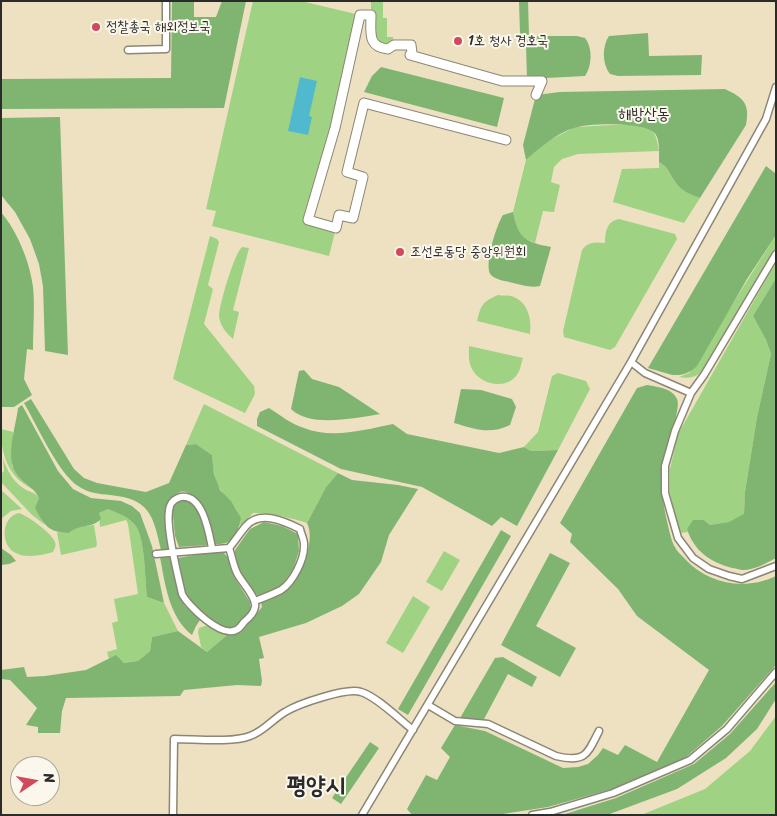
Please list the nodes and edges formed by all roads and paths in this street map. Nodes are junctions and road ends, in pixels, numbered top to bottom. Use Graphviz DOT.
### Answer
graph roads {
  1 [pos="166,1"];
  2 [pos="128,50"];
  3 [pos="776,88"];
  4 [pos="536,95"];
  5 [pos="506,140"];
  6 [pos="776,254"];
  7 [pos="631,362"];
  8 [pos="691,393"];
  9 [pos="212,548"];
  10 [pos="229,548"];
  11 [pos="173,552"];
  12 [pos="156,554"];
  13 [pos="776,566"];
  14 [pos="255,601"];
  15 [pos="776,672"];
  16 [pos="428,705"];
  17 [pos="413,730"];
  18 [pos="599,731"];
  19 [pos="173,815"];
  20 [pos="362,815"];
  21 [pos="532,815"];
  1 -- 2 [label="lane"];
  3 -- 7 [label="lane"];
  4 -- 5 [label="street"];
  6 -- 8 [label="lane"];
  7 -- 8 [label="lane"];
  7 -- 16 [label="lane"];
  8 -- 13 [label="lane"];
  9 -- 10 [label="lane"];
  9 -- 11 [label="lane"];
  9 -- 11 [label="lane"];
  10 -- 14 [label="lane"];
  10 -- 14 [label="lane"];
  11 -- 12 [label="lane"];
  11 -- 14 [label="lane"];
  15 -- 21 [label="lane"];
  16 -- 17 [label="lane"];
  16 -- 18 [label="lane"];
  17 -- 19 [label="lane"];
  17 -- 20 [label="lane"];
}
